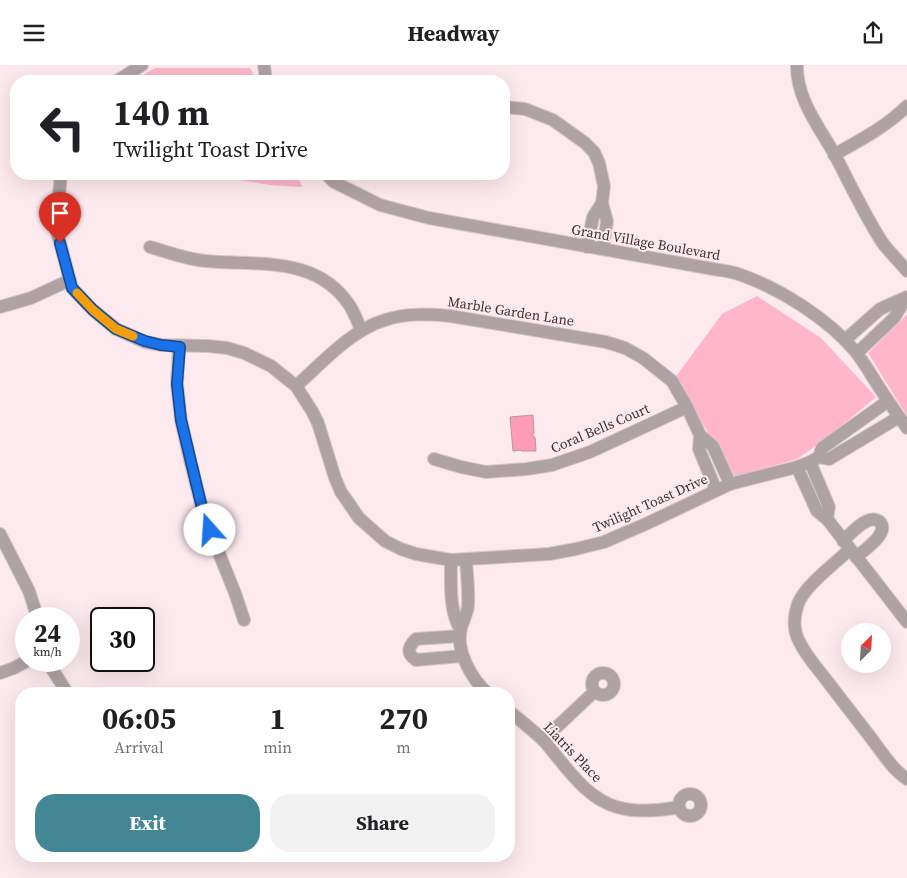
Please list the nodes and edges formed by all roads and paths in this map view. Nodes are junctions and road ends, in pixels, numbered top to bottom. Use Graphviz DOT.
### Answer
graph roads {
  1 [pos="142,65"];
  2 [pos="797,65"];
  3 [pos="128,69"];
  4 [pos="907,106"];
  5 [pos="510,108"];
  6 [pos="834,155"];
  7 [pos="60,180"];
  8 [pos="332,180"];
  9 [pos="602,203"];
  10 [pos="150,247"];
  11 [pos="587,247"];
  12 [pos="603,249"];
  13 [pos="907,271"];
  14 [pos="70,279"];
  15 [pos="906,297"];
  16 [pos="0,307"];
  17 [pos="361,330"];
  18 [pos="845,340"];
  19 [pos="180,347"];
  20 [pos="857,353"];
  21 [pos="296,386"];
  22 [pos="888,401"];
  23 [pos="687,407"];
  24 [pos="899,417"];
  25 [pos="907,428"];
  26 [pos="700,435"];
  27 [pos="434,459"];
  28 [pos="814,459"];
  29 [pos="797,467"];
  30 [pos="730,484"];
  31 [pos="716,490"];
  32 [pos="827,519"];
  33 [pos="0,534"];
  34 [pos="849,549"];
  35 [pos="466,560"];
  36 [pos="451,561"];
  37 [pos="34,607"];
  38 [pos="244,620"];
  39 [pos="907,622"];
  40 [pos="460,633"];
  41 [pos="462,656"];
  42 [pos="15,667"];
  43 [pos="55,672"];
  44 [pos="0,673"];
  45 [pos="64,687"];
  46 [pos="481,687"];
  47 [pos="594,691"];
  48 [pos="515,716"];
  49 [pos="542,740"];
  50 [pos="907,779"];
  51 [pos="679,807"];
  1 -- 3 [label="street"];
  2 -- 6 [label="street"];
  4 -- 6 [label="street"];
  5 -- 9 [label="street"];
  6 -- 13 [label="street"];
  7 -- 14 [label="street, Twilight Toast Drive"];
  8 -- 11 [label="street, Grand Village Boulevard"];
  9 -- 11 [label="street"];
  9 -- 12 [label="street"];
  10 -- 17 [label="street"];
  11 -- 12 [label="street, Grand Village Boulevard"];
  12 -- 18 [label="street, Grand Village Boulevard"];
  14 -- 16 [label="street"];
  14 -- 19 [label="street, Twilight Toast Drive"];
  15 -- 18 [label="street"];
  15 -- 20 [label="street"];
  17 -- 21 [label="street, Marble Garden Lane"];
  17 -- 23 [label="street, Marble Garden Lane"];
  18 -- 20 [label="street, Grand Village Boulevard"];
  19 -- 21 [label="street, Twilight Toast Drive"];
  19 -- 38 [label="street"];
  20 -- 22 [label="street, Grand Village Boulevard"];
  21 -- 36 [label="street, Twilight Toast Drive"];
  22 -- 24 [label="street, Grand Village Boulevard"];
  22 -- 28 [label="street, Twilight Toast Drive"];
  23 -- 26 [label="street, Marble Garden Lane"];
  23 -- 27 [label="street, Coral Bells Court"];
  24 -- 25 [label="street, Grand Village Boulevard"];
  24 -- 28 [label="street, Twilight Toast Drive"];
  26 -- 30 [label="street, Marble Garden Lane"];
  26 -- 31 [label="street, Marble Garden Lane"];
  28 -- 29 [label="street, Twilight Toast Drive"];
  28 -- 32 [label="street"];
  29 -- 30 [label="street, Twilight Toast Drive"];
  29 -- 32 [label="street"];
  30 -- 31 [label="street, Twilight Toast Drive"];
  31 -- 35 [label="street, Twilight Toast Drive"];
  32 -- 34 [label="street"];
  33 -- 37 [label="street"];
  34 -- 39 [label="street"];
  34 -- 50 [label="street"];
  35 -- 36 [label="street, Twilight Toast Drive"];
  35 -- 40 [label="street"];
  36 -- 40 [label="street"];
  40 -- 41 [label="street"];
  40 -- 41 [label="street"];
  41 -- 46 [label="street"];
  42 -- 44 [label="street"];
  43 -- 45 [label="street"];
  47 -- 49 [label="street"];
  48 -- 49 [label="street, Liatris Place"];
  49 -- 51 [label="street, Liatris Place"];
}
